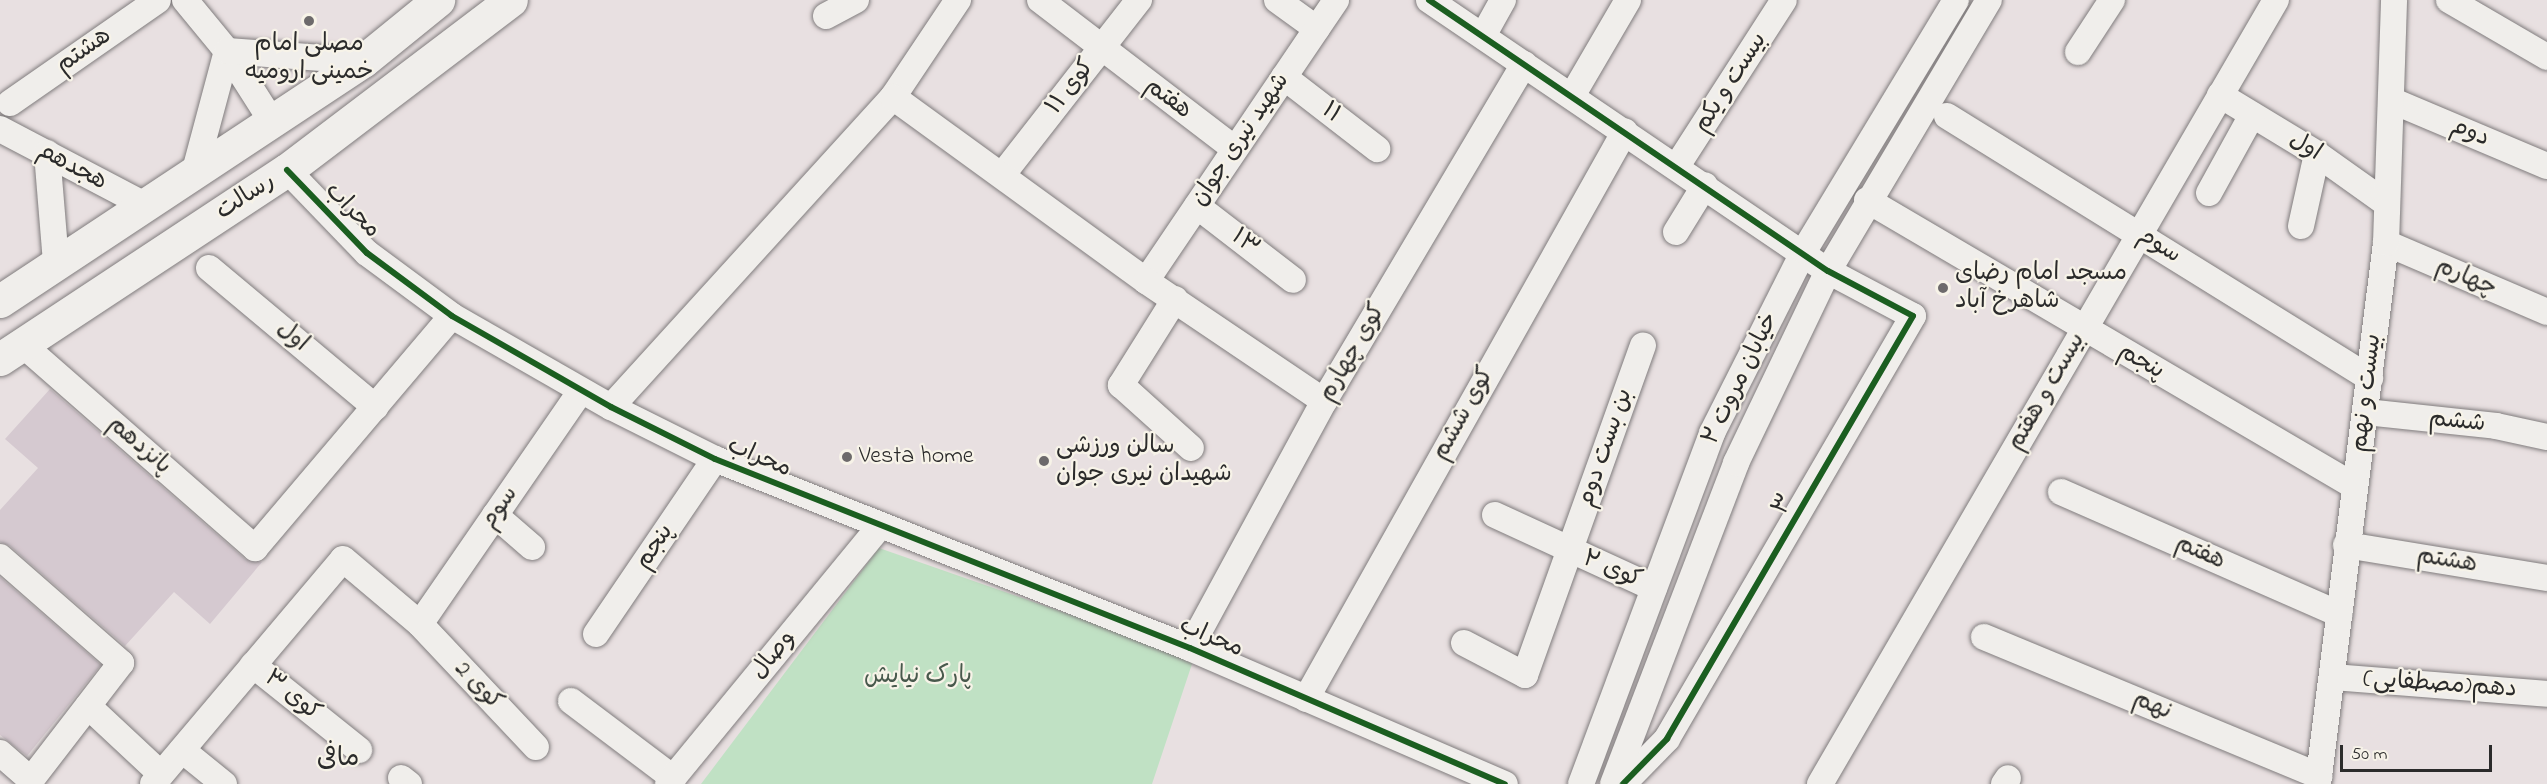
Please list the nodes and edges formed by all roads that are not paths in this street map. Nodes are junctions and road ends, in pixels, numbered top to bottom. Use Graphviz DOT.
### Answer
graph roads {
  1 [pos="158,0"];
  2 [pos="185,0"];
  3 [pos="438,0"];
  4 [pos="856,0"];
  5 [pos="958,0"];
  6 [pos="1040,0"];
  7 [pos="1139,0"];
  8 [pos="1277,0"];
  9 [pos="1336,0"];
  10 [pos="1429,0"];
  11 [pos="1503,0"];
  12 [pos="1628,0"];
  13 [pos="1784,0"];
  14 [pos="1956,0"];
  15 [pos="1989,0"];
  16 [pos="2112,0"];
  17 [pos="2276,0"];
  18 [pos="2394,0"];
  19 [pos="2449,0"];
  20 [pos="509,1"];
  21 [pos="826,16"];
  22 [pos="1317,29"];
  23 [pos="1483,36"];
  24 [pos="1101,49"];
  25 [pos="227,51"];
  26 [pos="2078,52"];
  27 [pos="2547,57"];
  28 [pos="363,61"];
  29 [pos="1524,64"];
  30 [pos="1284,77"];
  31 [pos="2220,95"];
  32 [pos="1572,96"];
  33 [pos="893,97"];
  34 [pos="2393,101"];
  35 [pos="10,103"];
  36 [pos="2252,115"];
  37 [pos="1947,116"];
  38 [pos="271,120"];
  39 [pos="0,129"];
  40 [pos="1625,131"];
  41 [pos="1235,149"];
  42 [pos="1377,149"];
  43 [pos="47,153"];
  44 [pos="2317,154"];
  45 [pos="1677,166"];
  46 [pos="2547,166"];
  47 [pos="287,170"];
  48 [pos="194,174"];
  49 [pos="1003,174"];
  50 [pos="1705,185"];
  51 [pos="2209,193"];
  52 [pos="1867,200"];
  53 [pos="2387,204"];
  54 [pos="144,206"];
  55 [pos="1197,206"];
  56 [pos="2301,226"];
  57 [pos="1676,232"];
  58 [pos="2139,234"];
  59 [pos="2386,243"];
  60 [pos="1804,251"];
  61 [pos="56,263"];
  62 [pos="209,268"];
  63 [pos="1828,272"];
  64 [pos="1293,280"];
  65 [pos="1146,281"];
  66 [pos="1175,299"];
  67 [pos="0,301"];
  68 [pos="2547,312"];
  69 [pos="452,316"];
  70 [pos="2084,328"];
  71 [pos="1642,345"];
  72 [pos="11,352"];
  73 [pos="2370,378"];
  74 [pos="581,391"];
  75 [pos="1324,401"];
  76 [pos="375,407"];
  77 [pos="611,407"];
  78 [pos="2366,412"];
  79 [pos="2547,437"];
  80 [pos="1191,448"];
  81 [pos="715,459"];
  82 [pos="2354,486"];
  83 [pos="2061,492"];
  84 [pos="495,515"];
  85 [pos="1495,515"];
  86 [pos="879,527"];
  87 [pos="2346,545"];
  88 [pos="532,547"];
  89 [pos="1570,552"];
  90 [pos="0,557"];
  91 [pos="2547,578"];
  92 [pos="1654,588"];
  93 [pos="2339,614"];
  94 [pos="420,624"];
  95 [pos="596,634"];
  96 [pos="1984,637"];
  97 [pos="1464,643"];
  98 [pos="1190,648"];
  99 [pos="253,665"];
  100 [pos="2333,677"];
  101 [pos="2547,694"];
  102 [pos="1306,699"];
  103 [pos="571,701"];
  104 [pos="88,706"];
  105 [pos="536,747"];
  106 [pos="182,750"];
  107 [pos="358,750"];
  108 [pos="0,753"];
  109 [pos="157,779"];
  110 [pos="2318,780"];
  111 [pos="670,781"];
  112 [pos="224,784"];
  113 [pos="1505,784"];
  114 [pos="1581,784"];
  115 [pos="1613,784"];
  116 [pos="1623,784"];
  117 [pos="1820,784"];
  1 -- 35 [label="street, هشتم"];
  2 -- 25 [label="street"];
  3 -- 28 [label="main road, رسالت"];
  4 -- 21 [label="street"];
  5 -- 33 [label="street"];
  6 -- 24 [label="street"];
  7 -- 24 [label="street, کوی ۱۱"];
  8 -- 22 [label="street"];
  9 -- 22 [label="street, شهید نیری جوان"];
  10 -- 23 [label="street"];
  11 -- 23 [label="street"];
  12 -- 32 [label="street"];
  13 -- 45 [label="street, بیست و یکم"];
  14 -- 60 [label="street, خیابان مروت ۲"];
  15 -- 52 [label="street, خیابان مروت ۲"];
  16 -- 26 [label="street"];
  17 -- 31 [label="street, بیست و هفتم"];
  18 -- 34 [label="street, بیست و نهم"];
  19 -- 27 [label="street"];
  20 -- 47 [label="main road, رسالت"];
  22 -- 30 [label="street, شهید نیری جوان"];
  23 -- 29 [label="street"];
  24 -- 41 [label="street, هفتم"];
  24 -- 49 [label="street, کوی ۱۱"];
  25 -- 28 [label="street"];
  25 -- 38 [label="street"];
  25 -- 48 [label="street"];
  28 -- 38 [label="main road, رسالت"];
  29 -- 32 [label="street"];
  29 -- 75 [label="street, کوی چهارم"];
  30 -- 41 [label="street, شهید نیری جوان"];
  30 -- 42 [label="street, ۱۱"];
  31 -- 36 [label="street, اول"];
  31 -- 58 [label="street, بیست و هفتم"];
  32 -- 40 [label="street"];
  33 -- 49 [label="street"];
  33 -- 77 [label="street"];
  34 -- 46 [label="street, دوم"];
  34 -- 53 [label="street, بیست و نهم"];
  36 -- 44 [label="street, اول"];
  36 -- 51 [label="street"];
  37 -- 58 [label="street, سوم"];
  38 -- 48 [label="main road, رسالت"];
  39 -- 43 [label="street, هجدهم"];
  40 -- 45 [label="street"];
  40 -- 102 [label="street, کوی ششم"];
  41 -- 55 [label="street, شهید نیری جوان"];
  43 -- 54 [label="street, هجدهم"];
  43 -- 61 [label="street"];
  44 -- 53 [label="street, اول"];
  44 -- 56 [label="street"];
  45 -- 50 [label="street"];
  47 -- 69 [label="street, محراب"];
  47 -- 72 [label="main road, رسالت"];
  48 -- 54 [label="main road, رسالت"];
  49 -- 65 [label="street"];
  50 -- 57 [label="street"];
  50 -- 60 [label="street"];
  52 -- 63 [label="street, خیابان مروت ۲"];
  52 -- 70 [label="street, پنجم"];
  53 -- 59 [label="street, بیست و نهم"];
  54 -- 61 [label="main road, رسالت"];
  55 -- 64 [label="street, ۱۳"];
  55 -- 65 [label="street, شهید نیری جوان"];
  58 -- 70 [label="street, بیست و هفتم"];
  58 -- 73 [label="street, سوم"];
  59 -- 68 [label="street, چهارم"];
  59 -- 73 [label="street, بیست و نهم"];
  60 -- 63 [label="street"];
  60 -- 92 [label="street, خیابان مروت ۲"];
  61 -- 67 [label="main road, رسالت"];
  62 -- 76 [label="street, اول"];
  63 -- 115 [label="street, خیابان مروت ۲"];
  63 -- 116 [label="street, ۳"];
  65 -- 66 [label="street"];
  66 -- 75 [label="street"];
  66 -- 80 [label="street"];
  69 -- 74 [label="street, محراب"];
  69 -- 76 [label="street"];
  70 -- 82 [label="street, پنجم"];
  70 -- 117 [label="street, بیست و هفتم"];
  71 -- 89 [label="street, بن بست دوم"];
  72 -- 76 [label="street, پانزدهم"];
  73 -- 78 [label="street, بیست و نهم"];
  74 -- 77 [label="street, محراب"];
  74 -- 84 [label="street, سوم"];
  75 -- 98 [label="street, کوی چهارم"];
  77 -- 81 [label="street, محراب"];
  78 -- 79 [label="street, ششم"];
  78 -- 82 [label="street, بیست و نهم"];
  81 -- 86 [label="street, محراب"];
  81 -- 95 [label="street, پنجم"];
  82 -- 87 [label="street, بیست و نهم"];
  83 -- 93 [label="street, هفتم"];
  84 -- 88 [label="street"];
  84 -- 94 [label="street, سوم"];
  85 -- 89 [label="street, کوی ۲"];
  86 -- 98 [label="street, محراب"];
  86 -- 111 [label="street, وصال"];
  87 -- 91 [label="street, هشتم"];
  87 -- 93 [label="street, بیست و نهم"];
  89 -- 92 [label="street, کوی ۲"];
  89 -- 97 [label="street, بن بست دوم"];
  90 -- 104 [label="street"];
  92 -- 114 [label="street, خیابان مروت ۲"];
  93 -- 100 [label="street, بیست و نهم"];
  94 -- 99 [label="street, کوی 2"];
  94 -- 105 [label="street, کوی 2"];
  96 -- 110 [label="street, نهم"];
  98 -- 102 [label="street, محراب"];
  99 -- 106 [label="street"];
  99 -- 107 [label="street, کوی ۳"];
  100 -- 101 [label="street, دهم(مصطفایی)"];
  100 -- 110 [label="street, بیست و نهم"];
  102 -- 113 [label="street, محراب"];
  103 -- 111 [label="street"];
  104 -- 108 [label="street"];
  104 -- 109 [label="street"];
  106 -- 109 [label="street"];
  106 -- 112 [label="street"];
}
